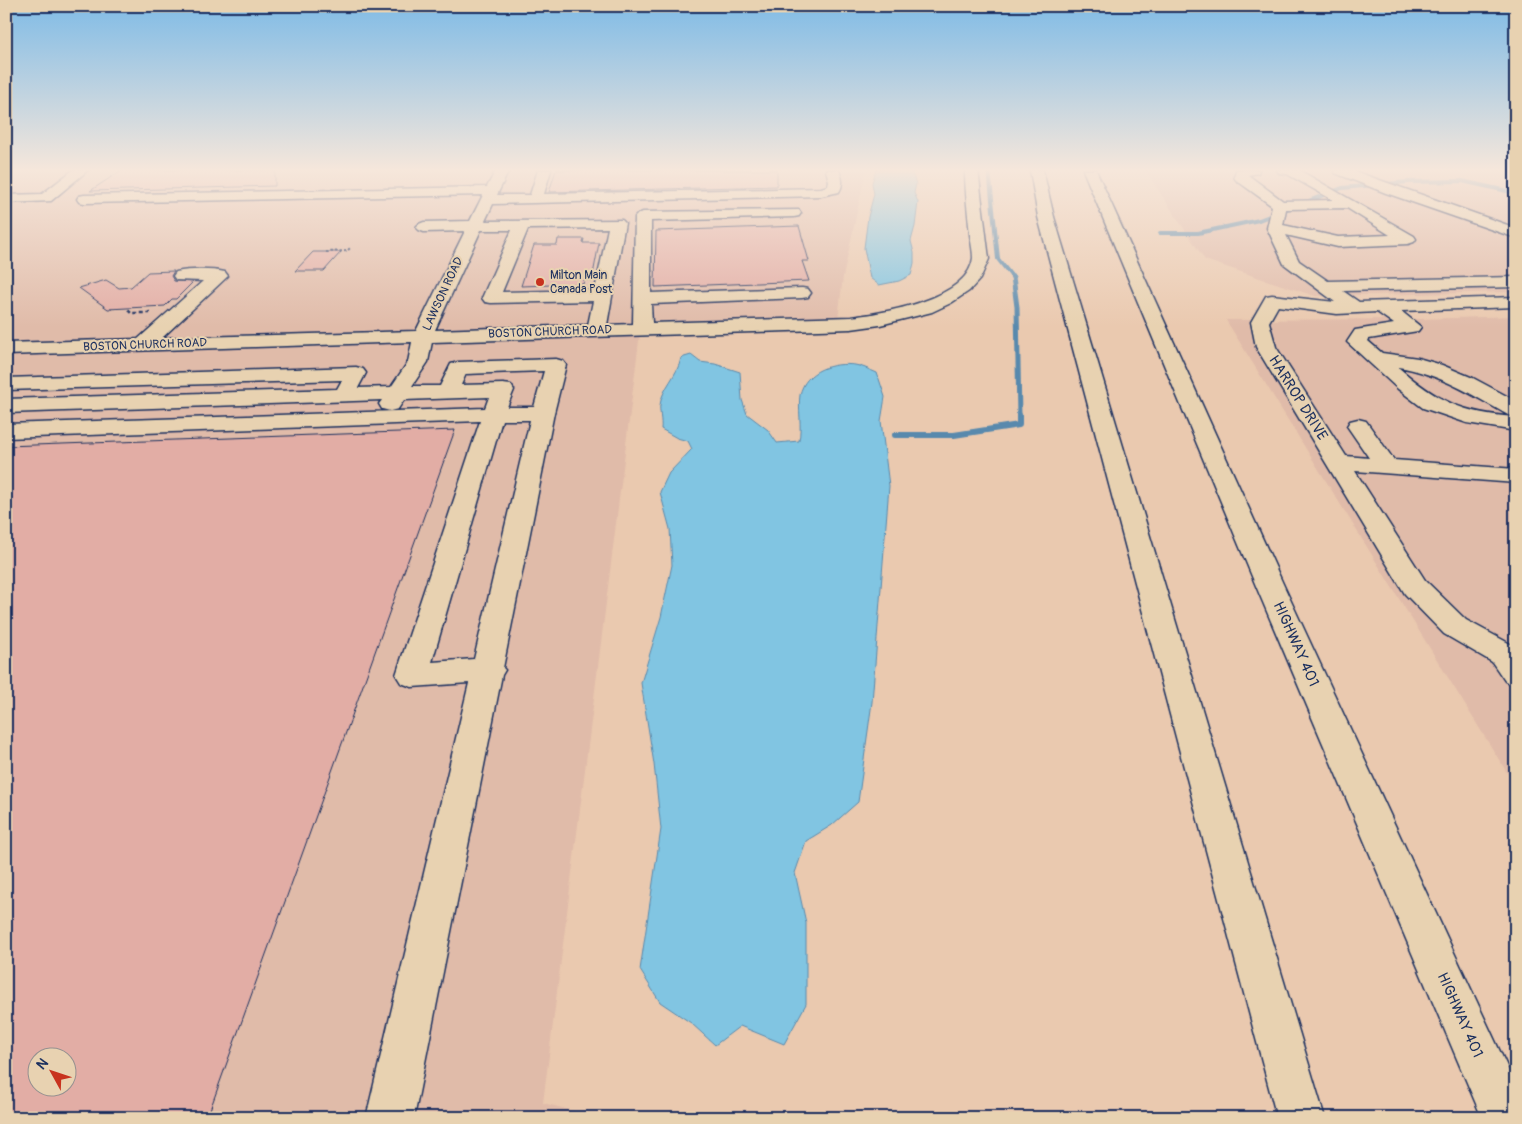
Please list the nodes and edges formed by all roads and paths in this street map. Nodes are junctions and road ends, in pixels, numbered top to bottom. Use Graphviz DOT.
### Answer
graph roads {
  1 [pos="477,222"];
  2 [pos="498,222"];
  3 [pos="519,222"];
  4 [pos="607,222"];
  5 [pos="643,222"];
  6 [pos="977,222"];
  7 [pos="1048,222"];
  8 [pos="1112,222"];
  9 [pos="1276,222"];
  10 [pos="1381,222"];
  11 [pos="1485,222"];
  12 [pos="475,226"];
  13 [pos="424,227"];
  14 [pos="1275,228"];
  15 [pos="1516,233"];
  16 [pos="351,247"];
  17 [pos="326,252"];
  18 [pos="182,276"];
  19 [pos="1516,282"];
  20 [pos="1326,286"];
  21 [pos="802,293"];
  22 [pos="603,295"];
  23 [pos="642,299"];
  24 [pos="1516,302"];
  25 [pos="1382,307"];
  26 [pos="1354,308"];
  27 [pos="642,329"];
  28 [pos="596,330"];
  29 [pos="423,336"];
  30 [pos="143,345"];
  31 [pos="6,349"];
  32 [pos="1379,360"];
  33 [pos="199,378"];
  34 [pos="6,384"];
  35 [pos="503,390"];
  36 [pos="396,393"];
  37 [pos="344,395"];
  38 [pos="180,400"];
  39 [pos="6,406"];
  40 [pos="1516,410"];
  41 [pos="543,413"];
  42 [pos="382,418"];
  43 [pos="1516,424"];
  44 [pos="159,426"];
  45 [pos="1358,426"];
  46 [pos="6,431"];
  47 [pos="1338,463"];
  48 [pos="1387,467"];
  49 [pos="1506,475"];
  50 [pos="1516,494"];
  51 [pos="1512,661"];
  52 [pos="489,670"];
  53 [pos="390,1118"];
  54 [pos="1301,1118"];
  55 [pos="1506,1118"];
  1 -- 12 [label="main road, LAWSON ROAD"];
  2 -- 12 [label="main road"];
  3 -- 22 [label="main road"];
  4 -- 22 [label="main road"];
  5 -- 23 [label="main road"];
  6 -- 27 [label="main road, BOSTON CHURCH ROAD"];
  7 -- 54 [label="main road"];
  8 -- 55 [label="main road, HIGHWAY 401"];
  9 -- 14 [label="main road"];
  10 -- 14 [label="main road"];
  11 -- 15 [label="main road"];
  12 -- 13 [label="main road"];
  12 -- 29 [label="main road, LAWSON ROAD"];
  14 -- 20 [label="main road"];
  16 -- 17 [label="path"];
  18 -- 30 [label="main road"];
  19 -- 20 [label="main road"];
  20 -- 26 [label="main road"];
  21 -- 23 [label="main road"];
  22 -- 28 [label="main road"];
  23 -- 27 [label="main road"];
  24 -- 25 [label="main road, HARROP DRIVE"];
  25 -- 26 [label="main road, HARROP DRIVE"];
  25 -- 32 [label="main road"];
  26 -- 47 [label="main road, HARROP DRIVE"];
  27 -- 28 [label="main road, BOSTON CHURCH ROAD"];
  28 -- 29 [label="main road, BOSTON CHURCH ROAD"];
  29 -- 30 [label="main road, BOSTON CHURCH ROAD"];
  29 -- 36 [label="main road, LAWSON ROAD"];
  30 -- 31 [label="main road, BOSTON CHURCH ROAD"];
  32 -- 40 [label="main road"];
  32 -- 43 [label="main road"];
  33 -- 34 [label="main road"];
  33 -- 37 [label="main road"];
  33 -- 38 [label="main road"];
  35 -- 36 [label="main road"];
  35 -- 41 [label="main road"];
  35 -- 41 [label="main road"];
  35 -- 42 [label="main road"];
  35 -- 52 [label="main road"];
  36 -- 37 [label="main road"];
  36 -- 42 [label="main road, LAWSON ROAD"];
  37 -- 38 [label="main road"];
  38 -- 39 [label="main road"];
  38 -- 44 [label="main road"];
  41 -- 52 [label="main road"];
  42 -- 44 [label="main road"];
  44 -- 46 [label="main road"];
  45 -- 48 [label="main road"];
  47 -- 48 [label="main road"];
  47 -- 51 [label="main road, HARROP DRIVE"];
  48 -- 49 [label="main road"];
  49 -- 50 [label="main road"];
  52 -- 53 [label="main road"];
}
